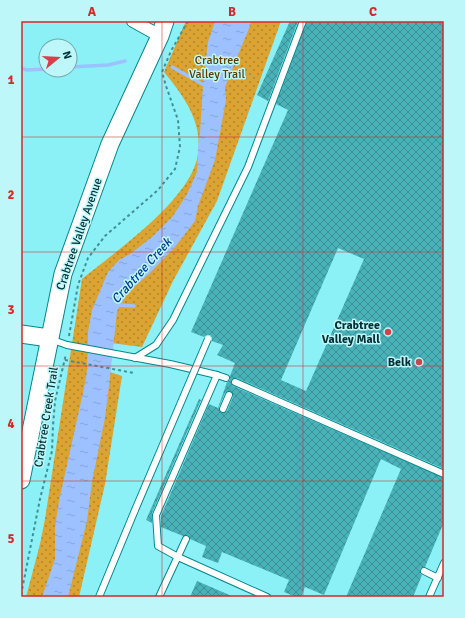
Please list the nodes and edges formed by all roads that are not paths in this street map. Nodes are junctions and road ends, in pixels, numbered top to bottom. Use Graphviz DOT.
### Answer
graph roads {
  1 [pos="133,21"];
  2 [pos="303,21"];
  3 [pos="162,28"];
  4 [pos="21,334"];
  5 [pos="49,338"];
  6 [pos="208,339"];
  7 [pos="135,358"];
  8 [pos="217,375"];
  9 [pos="226,378"];
  10 [pos="235,382"];
  11 [pos="229,395"];
  12 [pos="223,409"];
  13 [pos="444,474"];
  14 [pos="21,480"];
  15 [pos="186,539"];
  16 [pos="178,557"];
  17 [pos="444,563"];
  18 [pos="424,571"];
  19 [pos="438,578"];
  20 [pos="99,597"];
  21 [pos="159,597"];
  22 [pos="267,597"];
  23 [pos="429,597"];
  1 -- 3 [label="street"];
  2 -- 7 [label="lane"];
  3 -- 5 [label="street, Crabtree Valley Avenue"];
  4 -- 5 [label="street"];
  5 -- 7 [label="lane"];
  5 -- 14 [label="street, Crabtree Valley Avenue"];
  6 -- 20 [label="lane, bridge"];
  7 -- 8 [label="lane"];
  8 -- 9 [label="lane"];
  8 -- 16 [label="lane"];
  10 -- 13 [label="lane"];
  11 -- 12 [label="lane"];
  15 -- 16 [label="lane"];
  16 -- 21 [label="lane"];
  16 -- 22 [label="lane"];
  17 -- 19 [label="lane"];
  18 -- 19 [label="lane"];
  19 -- 23 [label="lane"];
}
